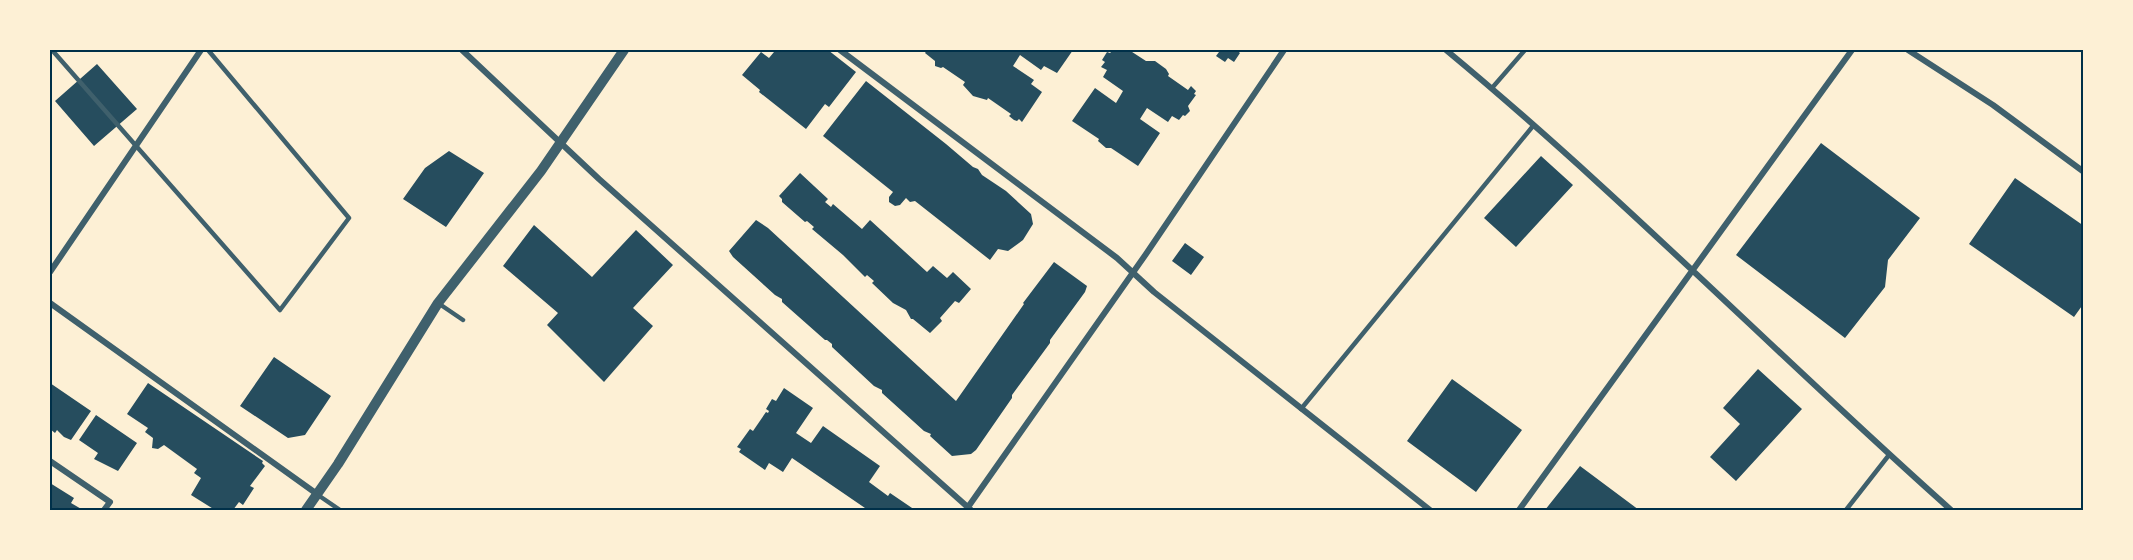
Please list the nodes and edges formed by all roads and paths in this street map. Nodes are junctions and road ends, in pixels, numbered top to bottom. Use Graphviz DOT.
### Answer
graph roads {
  1 [pos="52,50"];
  2 [pos="201,50"];
  3 [pos="208,50"];
  4 [pos="462,50"];
  5 [pos="624,50"];
  6 [pos="840,50"];
  7 [pos="1284,50"];
  8 [pos="1446,50"];
  9 [pos="1525,50"];
  10 [pos="1852,50"];
  11 [pos="1908,50"];
  12 [pos="1492,88"];
  13 [pos="1533,126"];
  14 [pos="560,142"];
  15 [pos="135,147"];
  16 [pos="2084,172"];
  17 [pos="1694,270"];
  18 [pos="50,272"];
  19 [pos="1133,273"];
  20 [pos="50,303"];
  21 [pos="438,303"];
  22 [pos="463,320"];
  23 [pos="1301,409"];
  24 [pos="1889,455"];
  25 [pos="50,461"];
  26 [pos="317,494"];
  27 [pos="104,510"];
  28 [pos="306,510"];
  29 [pos="340,510"];
  30 [pos="968,510"];
  31 [pos="1430,510"];
  32 [pos="1519,510"];
  33 [pos="1846,510"];
  34 [pos="1951,510"];
  1 -- 15 [label="lane"];
  2 -- 15 [label="street"];
  3 -- 15 [label="lane"];
  4 -- 14 [label="street"];
  5 -- 14 [label="street"];
  6 -- 19 [label="street"];
  7 -- 19 [label="street"];
  8 -- 12 [label="street"];
  9 -- 12 [label="lane"];
  10 -- 17 [label="street"];
  11 -- 16 [label="street"];
  12 -- 13 [label="street"];
  13 -- 17 [label="street"];
  13 -- 23 [label="lane"];
  14 -- 21 [label="street"];
  14 -- 30 [label="street"];
  15 -- 18 [label="street"];
  17 -- 24 [label="street"];
  17 -- 32 [label="street"];
  19 -- 23 [label="street"];
  19 -- 30 [label="street"];
  20 -- 26 [label="street"];
  21 -- 22 [label="lane"];
  21 -- 26 [label="street"];
  23 -- 31 [label="street"];
  24 -- 33 [label="lane"];
  24 -- 34 [label="street"];
  25 -- 27 [label="street"];
  26 -- 28 [label="street"];
  26 -- 29 [label="lane"];
}
